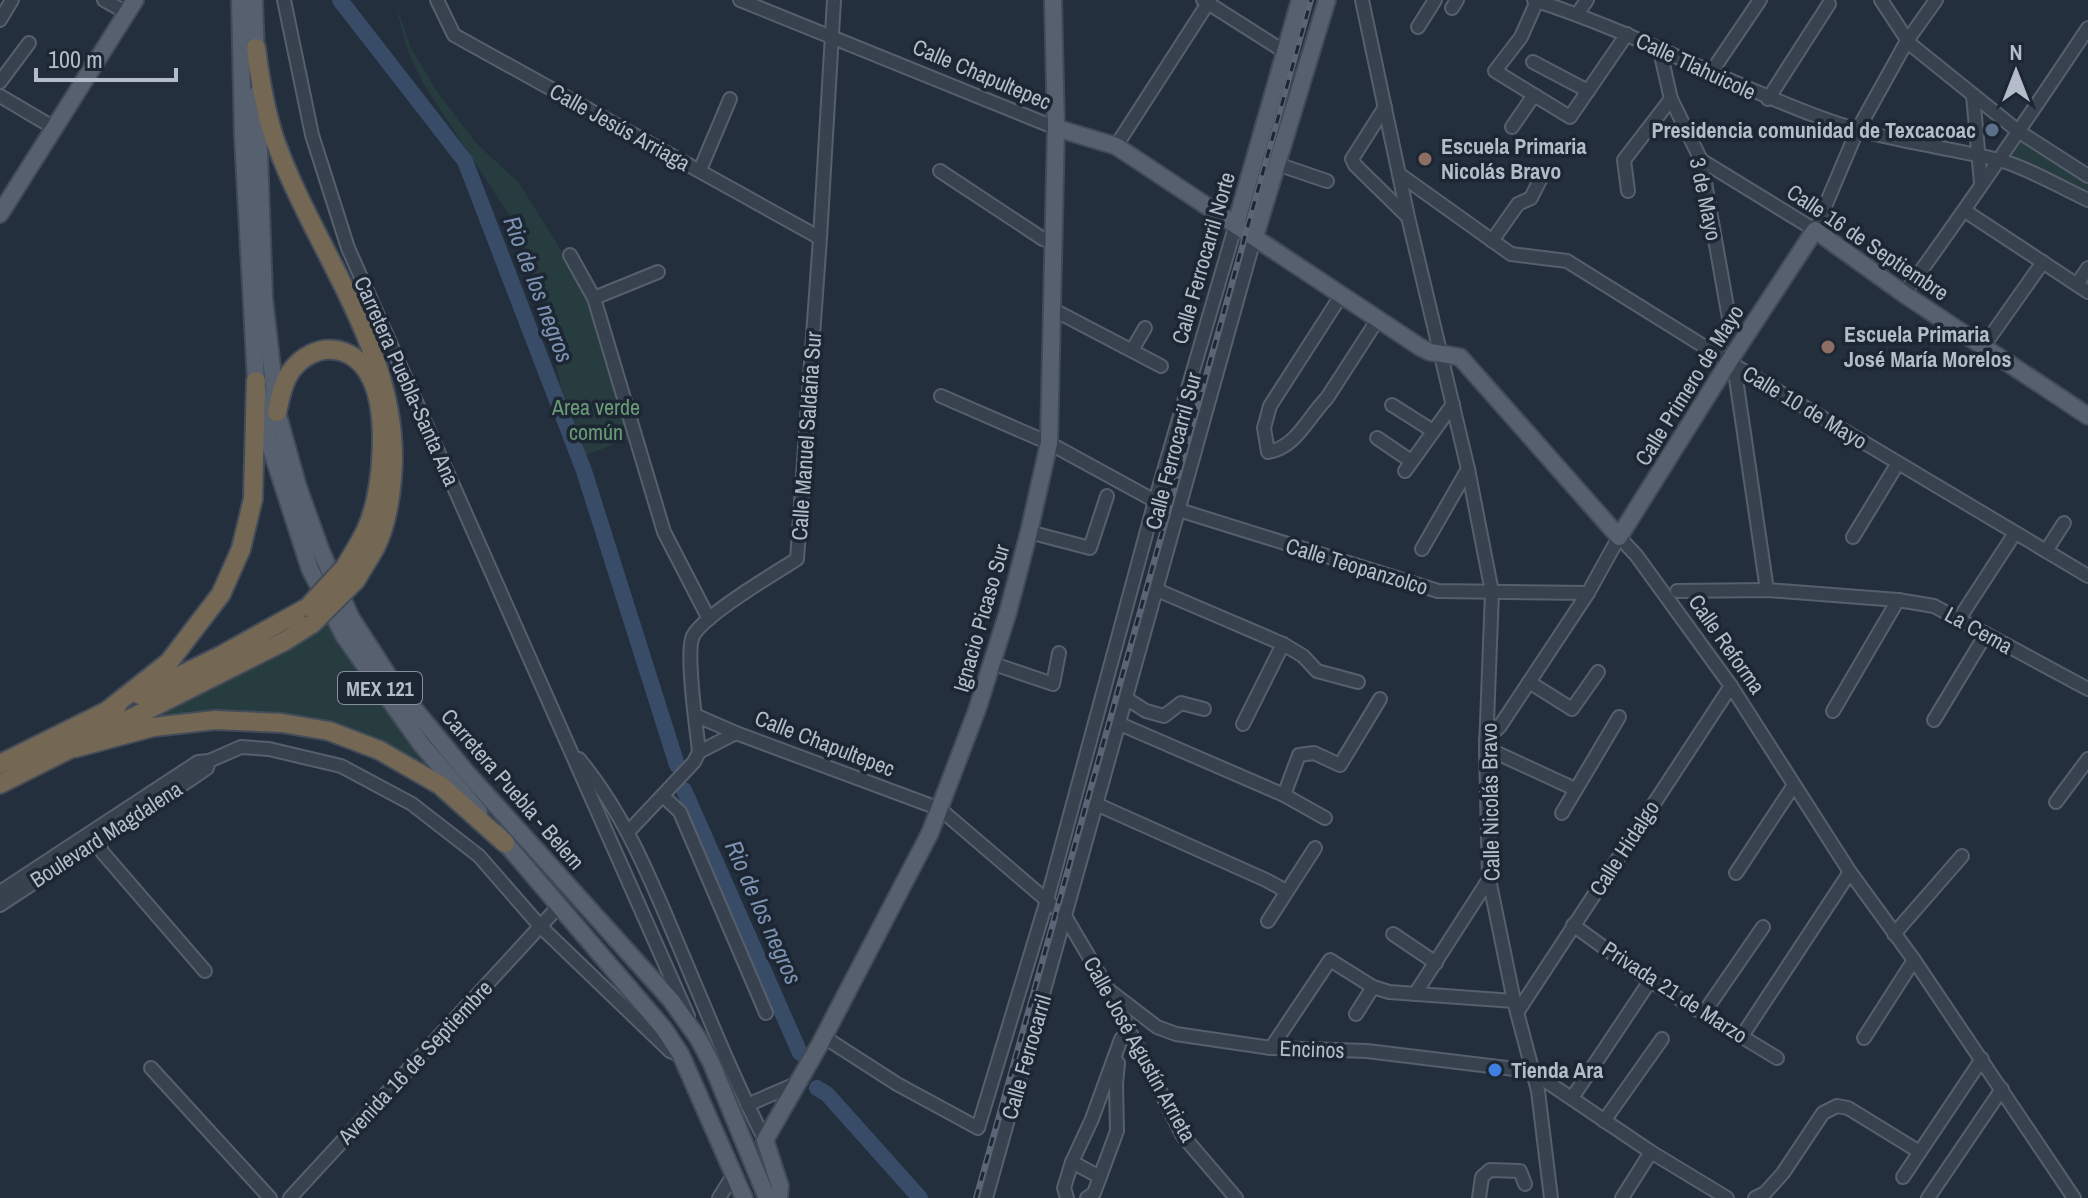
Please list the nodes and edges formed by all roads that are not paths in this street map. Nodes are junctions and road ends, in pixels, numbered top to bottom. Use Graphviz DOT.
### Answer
graph roads {
  1 [pos="12,0"];
  2 [pos="104,0"];
  3 [pos="240,0"];
  4 [pos="254,0"];
  5 [pos="284,0"];
  6 [pos="437,0"];
  7 [pos="740,0"];
  8 [pos="834,0"];
  9 [pos="1053,0"];
  10 [pos="1300,0"];
  11 [pos="1327,0"];
  12 [pos="1362,0"];
  13 [pos="1435,0"];
  14 [pos="1535,0"];
  15 [pos="1587,0"];
  16 [pos="1760,0"];
  17 [pos="1881,0"];
  18 [pos="1936,0"];
  19 [pos="1207,1"];
  20 [pos="1829,4"];
  21 [pos="131,6"];
  22 [pos="1578,13"];
  23 [pos="0,20"];
  24 [pos="1418,27"];
  25 [pos="2088,28"];
  26 [pos="1627,34"];
  27 [pos="833,37"];
  28 [pos="1907,41"];
  29 [pos="29,43"];
  30 [pos="256,48"];
  31 [pos="1660,51"];
  32 [pos="1285,52"];
  33 [pos="1533,62"];
  34 [pos="1712,71"];
  35 [pos="0,82"];
  36 [pos="1588,91"];
  37 [pos="1534,95"];
  38 [pos="1973,95"];
  39 [pos="0,96"];
  40 [pos="730,99"];
  41 [pos="1671,99"];
  42 [pos="1768,99"];
  43 [pos="1385,107"];
  44 [pos="1512,127"];
  45 [pos="1056,128"];
  46 [pos="56,129"];
  47 [pos="1857,131"];
  48 [pos="2018,131"];
  49 [pos="1116,146"];
  50 [pos="1979,158"];
  51 [pos="1701,160"];
  52 [pos="2000,160"];
  53 [pos="1277,164"];
  54 [pos="700,170"];
  55 [pos="940,171"];
  56 [pos="2087,172"];
  57 [pos="1399,174"];
  58 [pos="1541,178"];
  59 [pos="1327,181"];
  60 [pos="1981,183"];
  61 [pos="1628,191"];
  62 [pos="2088,200"];
  63 [pos="1965,211"];
  64 [pos="0,214"];
  65 [pos="1408,217"];
  66 [pos="1236,224"];
  67 [pos="1815,230"];
  68 [pos="1255,236"];
  69 [pos="820,238"];
  70 [pos="1492,241"];
  71 [pos="1054,243"];
  72 [pos="570,255"];
  73 [pos="2043,262"];
  74 [pos="2088,268"];
  75 [pos="658,272"];
  76 [pos="2082,288"];
  77 [pos="1342,294"];
  78 [pos="1904,294"];
  79 [pos="594,298"];
  80 [pos="1054,310"];
  81 [pos="1378,319"];
  82 [pos="1145,328"];
  83 [pos="1983,347"];
  84 [pos="1132,350"];
  85 [pos="1440,353"];
  86 [pos="1733,360"];
  87 [pos="1161,366"];
  88 [pos="256,381"];
  89 [pos="941,396"];
  90 [pos="1453,404"];
  91 [pos="1392,405"];
  92 [pos="2086,409"];
  93 [pos="277,412"];
  94 [pos="1433,431"];
  95 [pos="1377,438"];
  96 [pos="1049,443"];
  97 [pos="1898,463"];
  98 [pos="1468,469"];
  99 [pos="1107,496"];
  100 [pos="1155,501"];
  101 [pos="1179,510"];
  102 [pos="2064,523"];
  103 [pos="1029,532"];
  104 [pos="2015,533"];
  105 [pos="1619,537"];
  106 [pos="1853,537"];
  107 [pos="1422,549"];
  108 [pos="2046,551"];
  109 [pos="350,574"];
  110 [pos="2088,576"];
  111 [pos="1157,590"];
  112 [pos="1767,590"];
  113 [pos="1677,591"];
  114 [pos="1492,592"];
  115 [pos="1588,593"];
  116 [pos="1898,600"];
  117 [pos="310,616"];
  118 [pos="709,619"];
  119 [pos="1959,619"];
  120 [pos="1986,634"];
  121 [pos="1283,644"];
  122 [pos="1059,653"];
  123 [pos="991,663"];
  124 [pos="1598,672"];
  125 [pos="1358,682"];
  126 [pos="1529,682"];
  127 [pos="1731,686"];
  128 [pos="2088,689"];
  129 [pos="1127,699"];
  130 [pos="1380,699"];
  131 [pos="1204,709"];
  132 [pos="107,711"];
  133 [pos="1833,711"];
  134 [pos="695,715"];
  135 [pos="1619,717"];
  136 [pos="1934,720"];
  137 [pos="1120,724"];
  138 [pos="1243,724"];
  139 [pos="736,733"];
  140 [pos="1486,744"];
  141 [pos="75,748"];
  142 [pos="570,748"];
  143 [pos="699,752"];
  144 [pos="2088,759"];
  145 [pos="0,764"];
  146 [pos="0,784"];
  147 [pos="1794,785"];
  148 [pos="1575,789"];
  149 [pos="1284,795"];
  150 [pos="663,796"];
  151 [pos="2056,802"];
  152 [pos="1096,804"];
  153 [pos="940,809"];
  154 [pos="1562,813"];
  155 [pos="1325,818"];
  156 [pos="628,832"];
  157 [pos="93,837"];
  158 [pos="505,843"];
  159 [pos="1315,848"];
  160 [pos="1962,856"];
  161 [pos="1850,872"];
  162 [pos="1736,873"];
  163 [pos="31,877"];
  164 [pos="1489,879"];
  165 [pos="1286,891"];
  166 [pos="0,892"];
  167 [pos="1047,900"];
  168 [pos="0,905"];
  169 [pos="559,906"];
  170 [pos="1065,916"];
  171 [pos="1268,921"];
  172 [pos="1573,925"];
  173 [pos="540,926"];
  174 [pos="1763,927"];
  175 [pos="1393,934"];
  176 [pos="1894,934"];
  177 [pos="1914,960"];
  178 [pos="1436,963"];
  179 [pos="205,971"];
  180 [pos="1650,981"];
  181 [pos="1373,987"];
  182 [pos="1108,989"];
  183 [pos="1415,994"];
  184 [pos="1516,1006"];
  185 [pos="766,1013"];
  186 [pos="1356,1014"];
  187 [pos="1703,1014"];
  188 [pos="1130,1033"];
  189 [pos="1742,1036"];
  190 [pos="824,1037"];
  191 [pos="698,1038"];
  192 [pos="1864,1038"];
  193 [pos="1662,1039"];
  194 [pos="1271,1048"];
  195 [pos="681,1055"];
  196 [pos="1777,1058"];
  197 [pos="1982,1059"];
  198 [pos="151,1068"];
  199 [pos="1531,1071"];
  200 [pos="1110,1082"];
  201 [pos="798,1083"];
  202 [pos="2002,1089"];
  203 [pos="1572,1098"];
  204 [pos="747,1105"];
  205 [pos="1092,1119"];
  206 [pos="1604,1121"];
  207 [pos="1117,1131"];
  208 [pos="765,1140"];
  209 [pos="1918,1151"];
  210 [pos="1651,1152"];
  211 [pos="1072,1162"];
  212 [pos="734,1174"];
  213 [pos="1100,1177"];
  214 [pos="1903,1177"];
  215 [pos="1525,1184"];
  216 [pos="270,1198"];
  217 [pos="290,1198"];
  218 [pos="719,1198"];
  219 [pos="744,1198"];
  220 [pos="767,1198"];
  221 [pos="779,1198"];
  222 [pos="986,1198"];
  223 [pos="1067,1198"];
  224 [pos="1087,1198"];
  225 [pos="1236,1198"];
  226 [pos="1479,1198"];
  227 [pos="1551,1198"];
  228 [pos="1622,1198"];
  229 [pos="1727,1198"];
  230 [pos="1755,1198"];
  231 [pos="1928,1198"];
  232 [pos="2074,1198"];
  1 -- 23 [label="street"];
  2 -- 21 [label="street"];
  3 -- 88 [label="main road, Carretera Puebla - Belem / MEX 121"];
  4 -- 30 [label="main road, Carretera Puebla - Belem / MEX 121"];
  5 -- 142 [label="street, Carretera Puebla-Santa Ana"];
  6 -- 54 [label="street, Calle Jesús Arriaga"];
  7 -- 27 [label="street, Calle Chapultepec"];
  8 -- 27 [label="street, Calle Manuel Saldaña Sur"];
  9 -- 45 [label="main road, Ignacio Picaso Sur"];
  10 -- 32 [label="main road, Calle Ferrocarril Norte"];
  11 -- 53 [label="main road, Calle Ferrocarril Sur"];
  12 -- 43 [label="street, Calle Nicolás Bravo"];
  13 -- 24 [label="street"];
  14 -- 22 [label="street, Calle Tlahuicole"];
  14 -- 37 [label="street"];
  15 -- 22 [label="street"];
  16 -- 34 [label="street"];
  17 -- 28 [label="street"];
  18 -- 28 [label="street, Calle Primero de Mayo"];
  19 -- 32 [label="street"];
  19 -- 49 [label="street"];
  20 -- 42 [label="street"];
  21 -- 46 [label="main road"];
  22 -- 26 [label="street, Calle Tlahuicole"];
  25 -- 48 [label="street"];
  26 -- 31 [label="street, Calle Tlahuicole"];
  26 -- 36 [label="street"];
  27 -- 45 [label="street, Calle Chapultepec"];
  27 -- 69 [label="street, Calle Manuel Saldaña Sur"];
  28 -- 38 [label="street"];
  28 -- 47 [label="street, Calle Primero de Mayo"];
  29 -- 35 [label="street"];
  30 -- 93 [label="main road, Carretera Puebla - Belem / MEX 121"];
  30 -- 109 [label="highway"];
  31 -- 34 [label="street, Calle Tlahuicole"];
  31 -- 41 [label="street, 3 de Mayo"];
  32 -- 66 [label="main road, Calle Ferrocarril Norte"];
  33 -- 36 [label="street"];
  34 -- 42 [label="street, Calle Tlahuicole"];
  36 -- 37 [label="street"];
  37 -- 44 [label="street"];
  38 -- 48 [label="street"];
  38 -- 50 [label="street"];
  39 -- 46 [label="street"];
  40 -- 54 [label="street"];
  41 -- 51 [label="street, 3 de Mayo"];
  41 -- 61 [label="street"];
  42 -- 47 [label="street, Calle Tlahuicole"];
  43 -- 57 [label="street, Calle Nicolás Bravo"];
  43 -- 65 [label="street"];
  45 -- 49 [label="main road, Calle Chapultepec"];
  45 -- 71 [label="main road, Ignacio Picaso Sur"];
  46 -- 64 [label="main road"];
  47 -- 50 [label="street, Calle Tlahuicole"];
  47 -- 67 [label="street, Calle Primero de Mayo"];
  48 -- 52 [label="street"];
  48 -- 56 [label="street"];
  49 -- 66 [label="main road, Calle Chapultepec"];
  50 -- 52 [label="street, Calle Tlahuicole"];
  50 -- 60 [label="street"];
  51 -- 67 [label="street, Calle 16 de Septiembre"];
  51 -- 86 [label="street, 3 de Mayo"];
  52 -- 60 [label="street"];
  52 -- 62 [label="street, Calle Tlahuicole"];
  53 -- 59 [label="street"];
  53 -- 68 [label="main road, Calle Ferrocarril Sur"];
  54 -- 69 [label="street, Calle Jesús Arriaga"];
  55 -- 71 [label="street"];
  57 -- 65 [label="street, Calle Nicolás Bravo"];
  57 -- 70 [label="street, Calle 10 de Mayo"];
  58 -- 70 [label="street"];
  60 -- 63 [label="street"];
  63 -- 73 [label="street"];
  63 -- 78 [label="street"];
  65 -- 85 [label="street, Calle Nicolás Bravo"];
  66 -- 68 [label="main road, Calle Reforma"];
  66 -- 100 [label="street, Calle Ferrocarril Norte"];
  67 -- 78 [label="main road, Calle 16 de Septiembre"];
  67 -- 86 [label="main road, Calle Primero de Mayo"];
  68 -- 77 [label="main road, Calle Reforma"];
  68 -- 101 [label="street, Calle Ferrocarril Sur"];
  69 -- 118 [label="street, Calle Manuel Saldaña Sur"];
  70 -- 86 [label="street, Calle 10 de Mayo"];
  71 -- 80 [label="main road, Ignacio Picaso Sur"];
  72 -- 79 [label="street"];
  73 -- 76 [label="street"];
  73 -- 83 [label="street"];
  74 -- 76 [label="street"];
  75 -- 79 [label="street"];
  77 -- 81 [label="main road, Calle Reforma"];
  77 -- 81 [label="street"];
  78 -- 83 [label="main road, Calle 16 de Septiembre"];
  79 -- 118 [label="street"];
  80 -- 84 [label="street"];
  80 -- 96 [label="main road, Ignacio Picaso Sur"];
  81 -- 85 [label="main road, Calle Reforma"];
  82 -- 84 [label="street"];
  83 -- 92 [label="main road, Calle 16 de Septiembre"];
  84 -- 87 [label="street"];
  85 -- 90 [label="street, Calle Nicolás Bravo"];
  85 -- 105 [label="main road, Calle Reforma"];
  86 -- 97 [label="street, Calle 10 de Mayo"];
  86 -- 105 [label="main road, Calle Primero de Mayo"];
  86 -- 112 [label="street, 3 de Mayo"];
  88 -- 132 [label="highway"];
  88 -- 158 [label="main road, Carretera Puebla - Belem / MEX 121"];
  89 -- 96 [label="street"];
  90 -- 94 [label="street"];
  90 -- 98 [label="street, Calle Nicolás Bravo"];
  91 -- 94 [label="street"];
  93 -- 109 [label="highway"];
  93 -- 191 [label="main road, Carretera Puebla - Belem / MEX 121"];
  94 -- 95 [label="street"];
  96 -- 100 [label="street"];
  96 -- 103 [label="main road, Ignacio Picaso Sur"];
  97 -- 104 [label="street, Calle 10 de Mayo"];
  97 -- 106 [label="street"];
  98 -- 107 [label="street"];
  98 -- 114 [label="street, Calle Nicolás Bravo"];
  99 -- 103 [label="street"];
  100 -- 167 [label="street, Calle Ferrocarril Norte"];
  101 -- 111 [label="street, Calle Ferrocarril Sur"];
  101 -- 114 [label="street, Calle Teopanzolco"];
  102 -- 108 [label="street"];
  103 -- 123 [label="main road, Ignacio Picaso Sur"];
  104 -- 108 [label="street, Calle 10 de Mayo"];
  104 -- 119 [label="street"];
  105 -- 115 [label="street, Calle Primero de Mayo"];
  105 -- 127 [label="street, Calle Reforma"];
  108 -- 110 [label="street, Calle 10 de Mayo"];
  109 -- 117 [label="highway, bridge"];
  111 -- 121 [label="street"];
  111 -- 129 [label="street, Calle Ferrocarril Sur"];
  112 -- 113 [label="street, La Cema"];
  112 -- 116 [label="street, La Cema"];
  114 -- 115 [label="street, Calle Teopanzolco"];
  114 -- 140 [label="street, Calle Nicolás Bravo"];
  115 -- 126 [label="street, Calle Primero de Mayo"];
  116 -- 119 [label="street, La Cema"];
  116 -- 133 [label="street"];
  117 -- 132 [label="highway"];
  117 -- 141 [label="highway"];
  118 -- 134 [label="street, Calle Manuel Saldaña Sur"];
  119 -- 120 [label="street, La Cema"];
  120 -- 128 [label="street, La Cema"];
  120 -- 136 [label="street"];
  121 -- 125 [label="street"];
  121 -- 138 [label="street"];
  122 -- 123 [label="street"];
  123 -- 153 [label="main road, Ignacio Picaso Sur"];
  124 -- 126 [label="street"];
  126 -- 140 [label="street, Calle Primero de Mayo"];
  127 -- 147 [label="street, Calle Reforma"];
  127 -- 172 [label="street, Calle Hidalgo"];
  129 -- 131 [label="street"];
  129 -- 137 [label="street, Calle Ferrocarril Sur"];
  130 -- 149 [label="street"];
  132 -- 145 [label="highway"];
  134 -- 139 [label="street, Calle Chapultepec"];
  134 -- 143 [label="street, Calle Manuel Saldaña Sur"];
  135 -- 148 [label="street"];
  137 -- 149 [label="street"];
  137 -- 152 [label="street, Calle Ferrocarril Sur"];
  139 -- 143 [label="street"];
  139 -- 153 [label="street, Calle Chapultepec"];
  140 -- 148 [label="street"];
  140 -- 164 [label="street, Calle Nicolás Bravo"];
  141 -- 146 [label="highway"];
  141 -- 158 [label="highway"];
  142 -- 156 [label="street"];
  142 -- 191 [label="street, Carretera Puebla-Santa Ana"];
  143 -- 150 [label="street"];
  144 -- 151 [label="street"];
  147 -- 161 [label="street, Calle Reforma"];
  147 -- 162 [label="street"];
  148 -- 154 [label="street"];
  149 -- 155 [label="street"];
  150 -- 156 [label="street"];
  150 -- 185 [label="street"];
  152 -- 165 [label="street"];
  152 -- 170 [label="street, Calle Ferrocarril Sur"];
  153 -- 167 [label="street, Calle Chapultepec"];
  153 -- 190 [label="main road, Ignacio Picaso Sur"];
  156 -- 204 [label="street"];
  157 -- 163 [label="street, Boulevard Magdalena"];
  157 -- 173 [label="street, Boulevard Magdalena"];
  157 -- 179 [label="street"];
  158 -- 169 [label="main road, Carretera Puebla - Belem / MEX 121"];
  159 -- 165 [label="street"];
  160 -- 176 [label="street"];
  161 -- 176 [label="street, Calle Reforma"];
  161 -- 189 [label="street"];
  163 -- 166 [label="street, Boulevard Magdalena"];
  163 -- 168 [label="street, Boulevard Magdalena"];
  164 -- 178 [label="street"];
  164 -- 184 [label="street, Calle Nicolás Bravo"];
  165 -- 171 [label="street"];
  167 -- 170 [label="street, Calle José Agustín Arrieta"];
  167 -- 190 [label="street, Calle Ferrocarril"];
  169 -- 173 [label="street, Avenida 16 de Septiembre"];
  169 -- 195 [label="main road, Carretera Puebla - Belem / MEX 121"];
  170 -- 182 [label="street, Calle José Agustín Arrieta"];
  170 -- 222 [label="street, Calle Ferrocarril"];
  172 -- 180 [label="street, Privada 21 de Marzo"];
  172 -- 184 [label="street, Calle Hidalgo"];
  173 -- 195 [label="street"];
  173 -- 217 [label="street, Avenida 16 de Septiembre"];
  174 -- 187 [label="street"];
  175 -- 178 [label="street"];
  176 -- 177 [label="street, Calle Reforma"];
  177 -- 192 [label="street"];
  177 -- 197 [label="street, Calle Reforma"];
  178 -- 183 [label="street"];
  180 -- 187 [label="street, Privada 21 de Marzo"];
  180 -- 203 [label="street"];
  181 -- 183 [label="street"];
  181 -- 186 [label="street"];
  181 -- 194 [label="street"];
  182 -- 188 [label="street, Calle José Agustín Arrieta"];
  182 -- 194 [label="street, Encinos"];
  183 -- 184 [label="street"];
  184 -- 199 [label="street, Calle Nicolás Bravo"];
  187 -- 189 [label="street, Privada 21 de Marzo"];
  188 -- 200 [label="street"];
  188 -- 225 [label="street, Calle José Agustín Arrieta"];
  189 -- 196 [label="street, Privada 21 de Marzo"];
  190 -- 201 [label="main road, Ignacio Picaso Sur"];
  191 -- 220 [label="main road, Carretera Puebla - Belem / MEX 121"];
  193 -- 206 [label="street"];
  194 -- 199 [label="street, Encinos"];
  195 -- 212 [label="main road, Carretera Puebla - Belem / MEX 121"];
  197 -- 202 [label="street, Calle Reforma"];
  197 -- 209 [label="street"];
  198 -- 216 [label="street"];
  199 -- 203 [label="street"];
  199 -- 227 [label="street, Calle Nicolás Bravo"];
  200 -- 205 [label="street"];
  200 -- 207 [label="street"];
  201 -- 204 [label="street"];
  201 -- 208 [label="main road, Ignacio Picaso Sur"];
  202 -- 231 [label="street"];
  202 -- 232 [label="street, Calle Reforma"];
  203 -- 206 [label="street"];
  204 -- 208 [label="street"];
  205 -- 207 [label="street"];
  205 -- 211 [label="street"];
  206 -- 210 [label="street"];
  207 -- 213 [label="street"];
  208 -- 221 [label="main road"];
  209 -- 214 [label="street"];
  209 -- 230 [label="street"];
  210 -- 228 [label="street"];
  210 -- 229 [label="street"];
  211 -- 213 [label="street"];
  211 -- 223 [label="street"];
  212 -- 218 [label="street"];
  212 -- 219 [label="main road, Carretera Puebla - Belem / MEX 121"];
  213 -- 224 [label="street"];
  215 -- 226 [label="street"];
}
